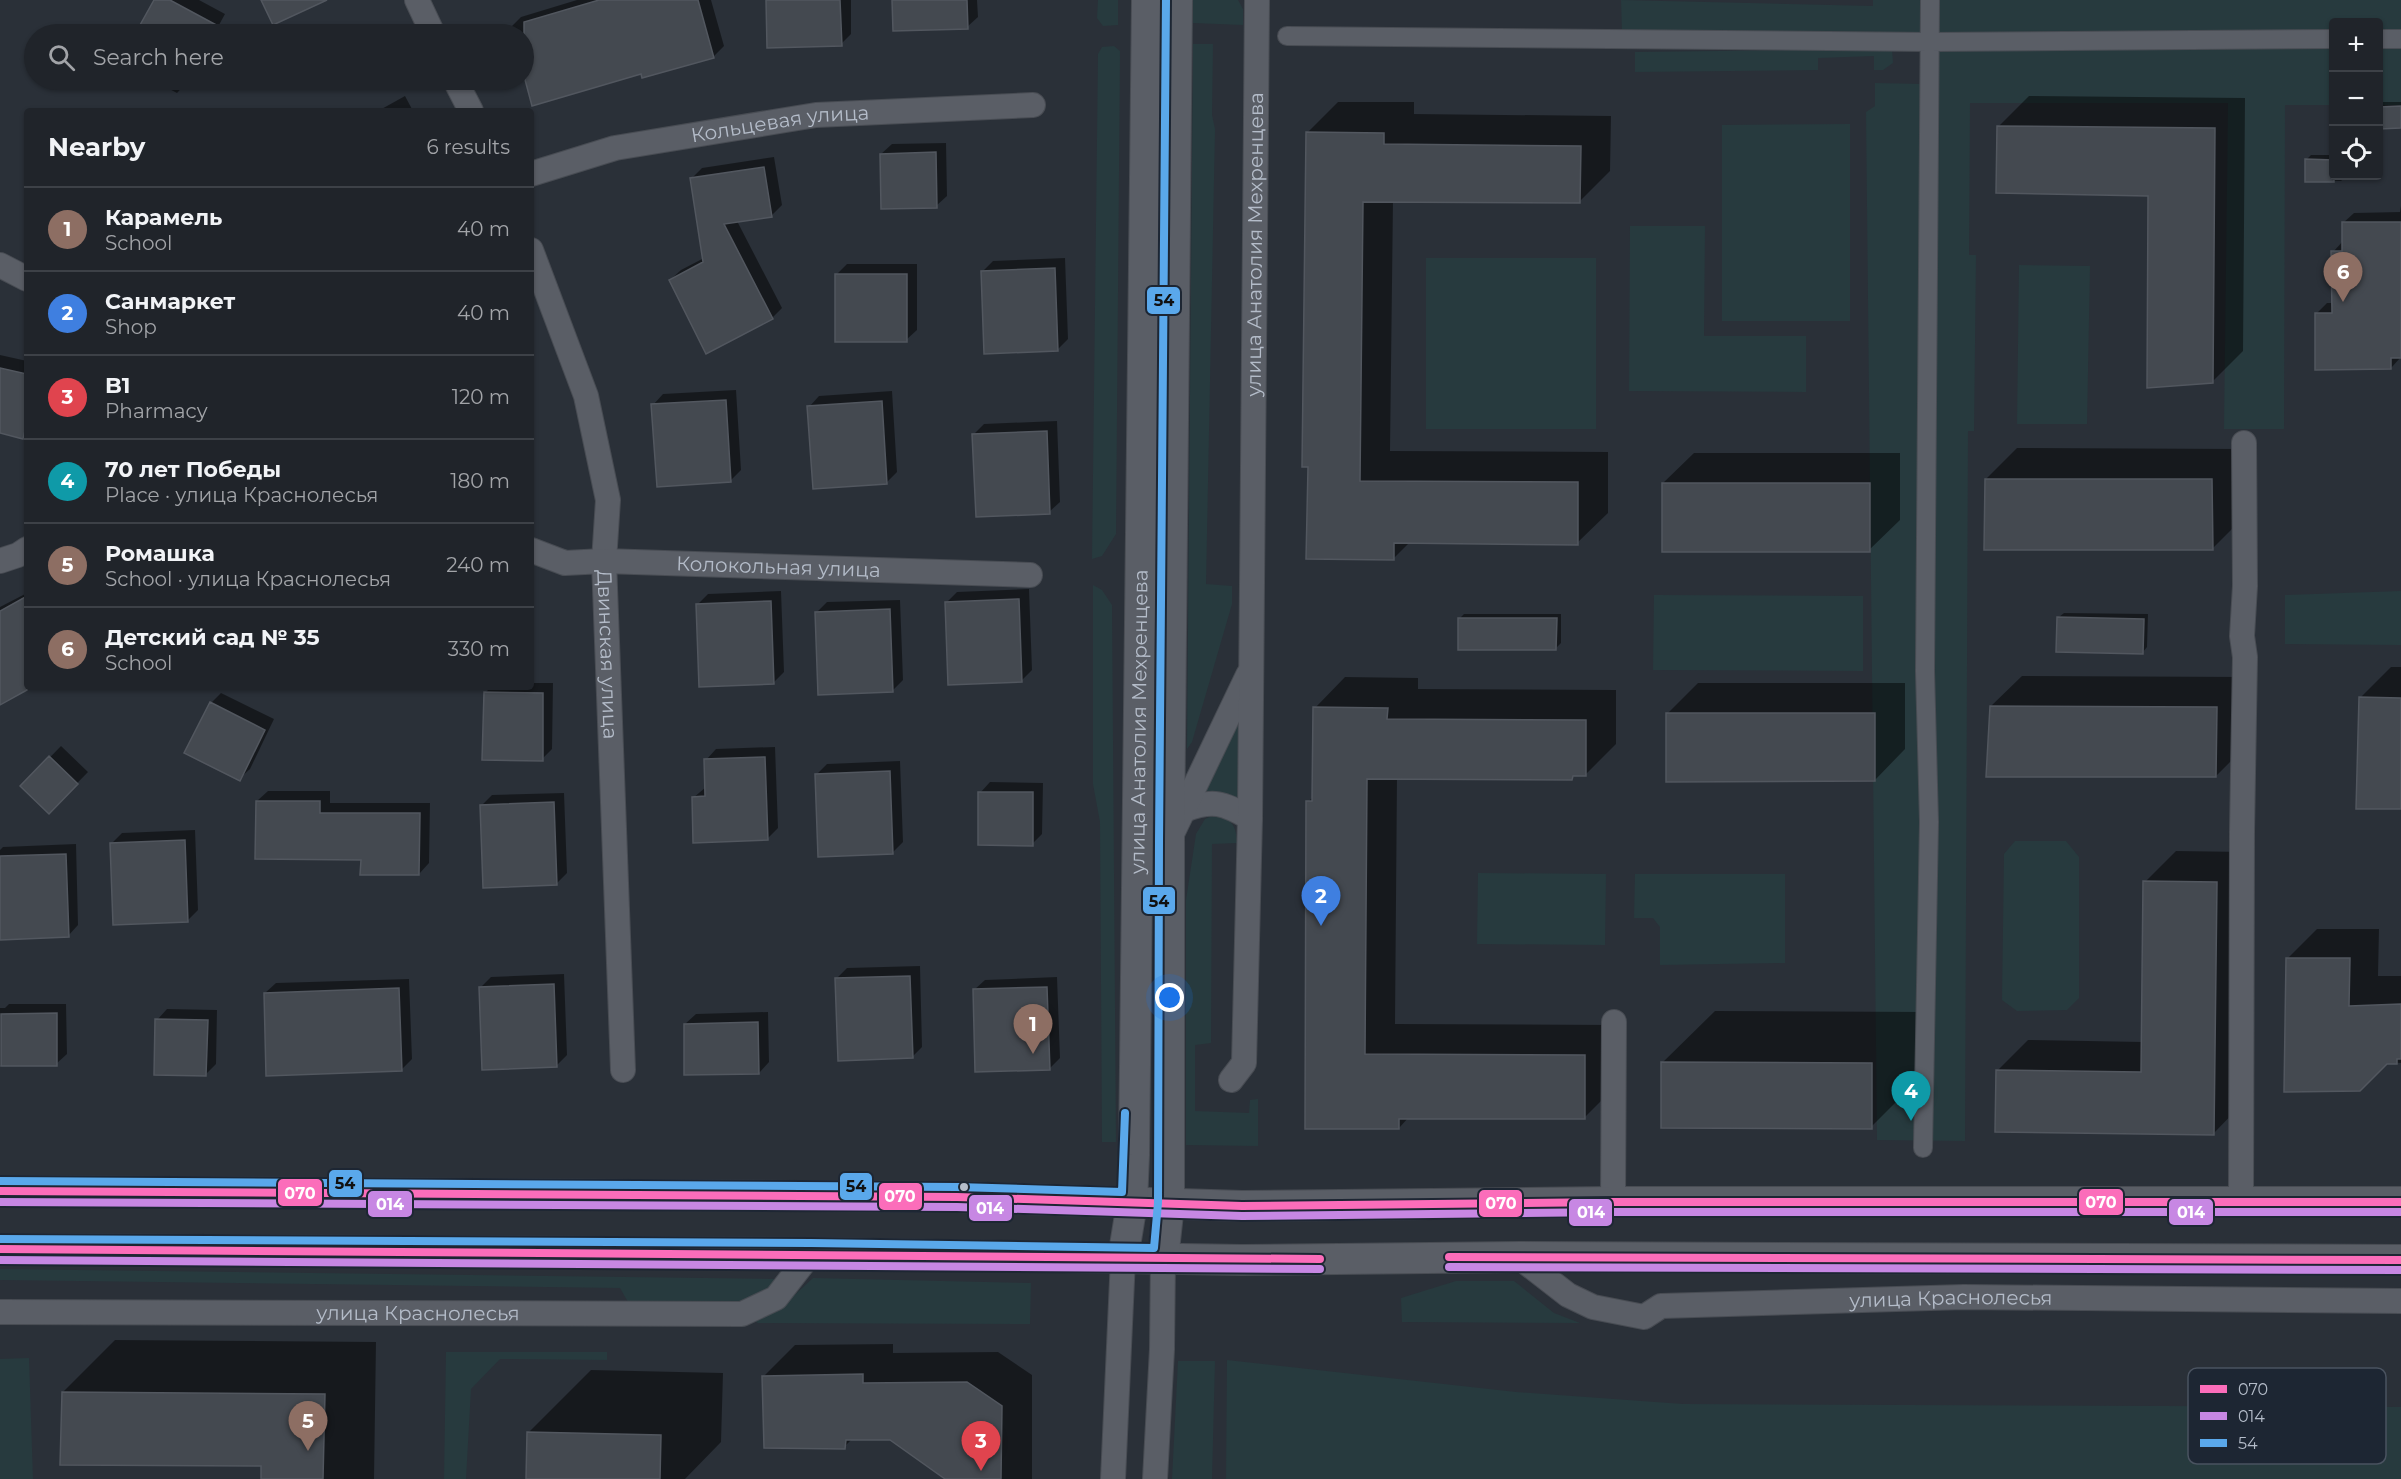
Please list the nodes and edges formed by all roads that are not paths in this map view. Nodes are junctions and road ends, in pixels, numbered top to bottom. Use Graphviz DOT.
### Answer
graph roads {
  1 [pos="417,0"];
  2 [pos="1147,0"];
  3 [pos="1177,0"];
  4 [pos="1257,0"];
  5 [pos="1930,0"];
  6 [pos="428,24"];
  7 [pos="1287,36"];
  8 [pos="2329,39"];
  9 [pos="2383,39"];
  10 [pos="2401,39"];
  11 [pos="1929,42"];
  12 [pos="460,90"];
  13 [pos="1033,105"];
  14 [pos="469,108"];
  15 [pos="534,173"];
  16 [pos="534,258"];
  17 [pos="0,265"];
  18 [pos="24,277"];
  19 [pos="2244,443"];
  20 [pos="24,550"];
  21 [pos="534,551"];
  22 [pos="0,561"];
  23 [pos="604,561"];
  24 [pos="1030,575"];
  25 [pos="1250,670"];
  26 [pos="1184,810"];
  27 [pos="1250,818"];
  28 [pos="1169,841"];
  29 [pos="1614,1022"];
  30 [pos="623,1070"];
  31 [pos="1231,1080"];
  32 [pos="1923,1148"];
  33 [pos="0,1191"];
  34 [pos="2241,1201"];
  35 [pos="1613,1202"];
  36 [pos="2401,1202"];
  37 [pos="1132,1203"];
  38 [pos="1169,1204"];
  39 [pos="0,1249"];
  40 [pos="811,1253"];
  41 [pos="1519,1257"];
  42 [pos="1123,1258"];
  43 [pos="1163,1259"];
  44 [pos="2401,1260"];
  45 [pos="2401,1301"];
  46 [pos="0,1312"];
  47 [pos="1113,1479"];
  48 [pos="1155,1479"];
  1 -- 6 [label="street"];
  2 -- 37 [label="street, улица Анатолия Мехренцева"];
  3 -- 28 [label="street, улица Анатолия Мехренцева"];
  4 -- 25 [label="street, улица Анатолия Мехренцева"];
  5 -- 11 [label="street"];
  7 -- 11 [label="street"];
  8 -- 11 [label="street"];
  9 -- 10 [label="street"];
  11 -- 32 [label="street"];
  12 -- 14 [label="street"];
  13 -- 15 [label="street, Кольцевая улица"];
  16 -- 23 [label="street, Двинская улица"];
  17 -- 18 [label="street"];
  19 -- 34 [label="street"];
  20 -- 22 [label="street"];
  21 -- 23 [label="street, Колокольная улица"];
  23 -- 24 [label="street, Колокольная улица"];
  23 -- 30 [label="street, Двинская улица"];
  25 -- 26 [label="street, улица Анатолия Мехренцева"];
  25 -- 27 [label="street, улица Анатолия Мехренцева"];
  26 -- 27 [label="street"];
  26 -- 28 [label="street, улица Анатолия Мехренцева"];
  27 -- 31 [label="street, улица Анатолия Мехренцева"];
  28 -- 38 [label="street, улица Анатолия Мехренцева"];
  29 -- 35 [label="street"];
  33 -- 37 [label="street"];
  34 -- 35 [label="street"];
  34 -- 36 [label="street"];
  35 -- 38 [label="street"];
  37 -- 38 [label="street"];
  37 -- 42 [label="street, улица Анатолия Мехренцева"];
  38 -- 43 [label="street, улица Анатолия Мехренцева"];
  39 -- 40 [label="street, улица Краснолесья"];
  40 -- 42 [label="street, улица Краснолесья"];
  40 -- 46 [label="street, улица Краснолесья"];
  41 -- 43 [label="street, улица Краснолесья"];
  41 -- 44 [label="street, улица Краснолесья"];
  41 -- 45 [label="street, улица Краснолесья"];
  42 -- 43 [label="street, улица Краснолесья"];
  42 -- 47 [label="street, улица Анатолия Мехренцева"];
  43 -- 48 [label="street, улица Анатолия Мехренцева"];
}
